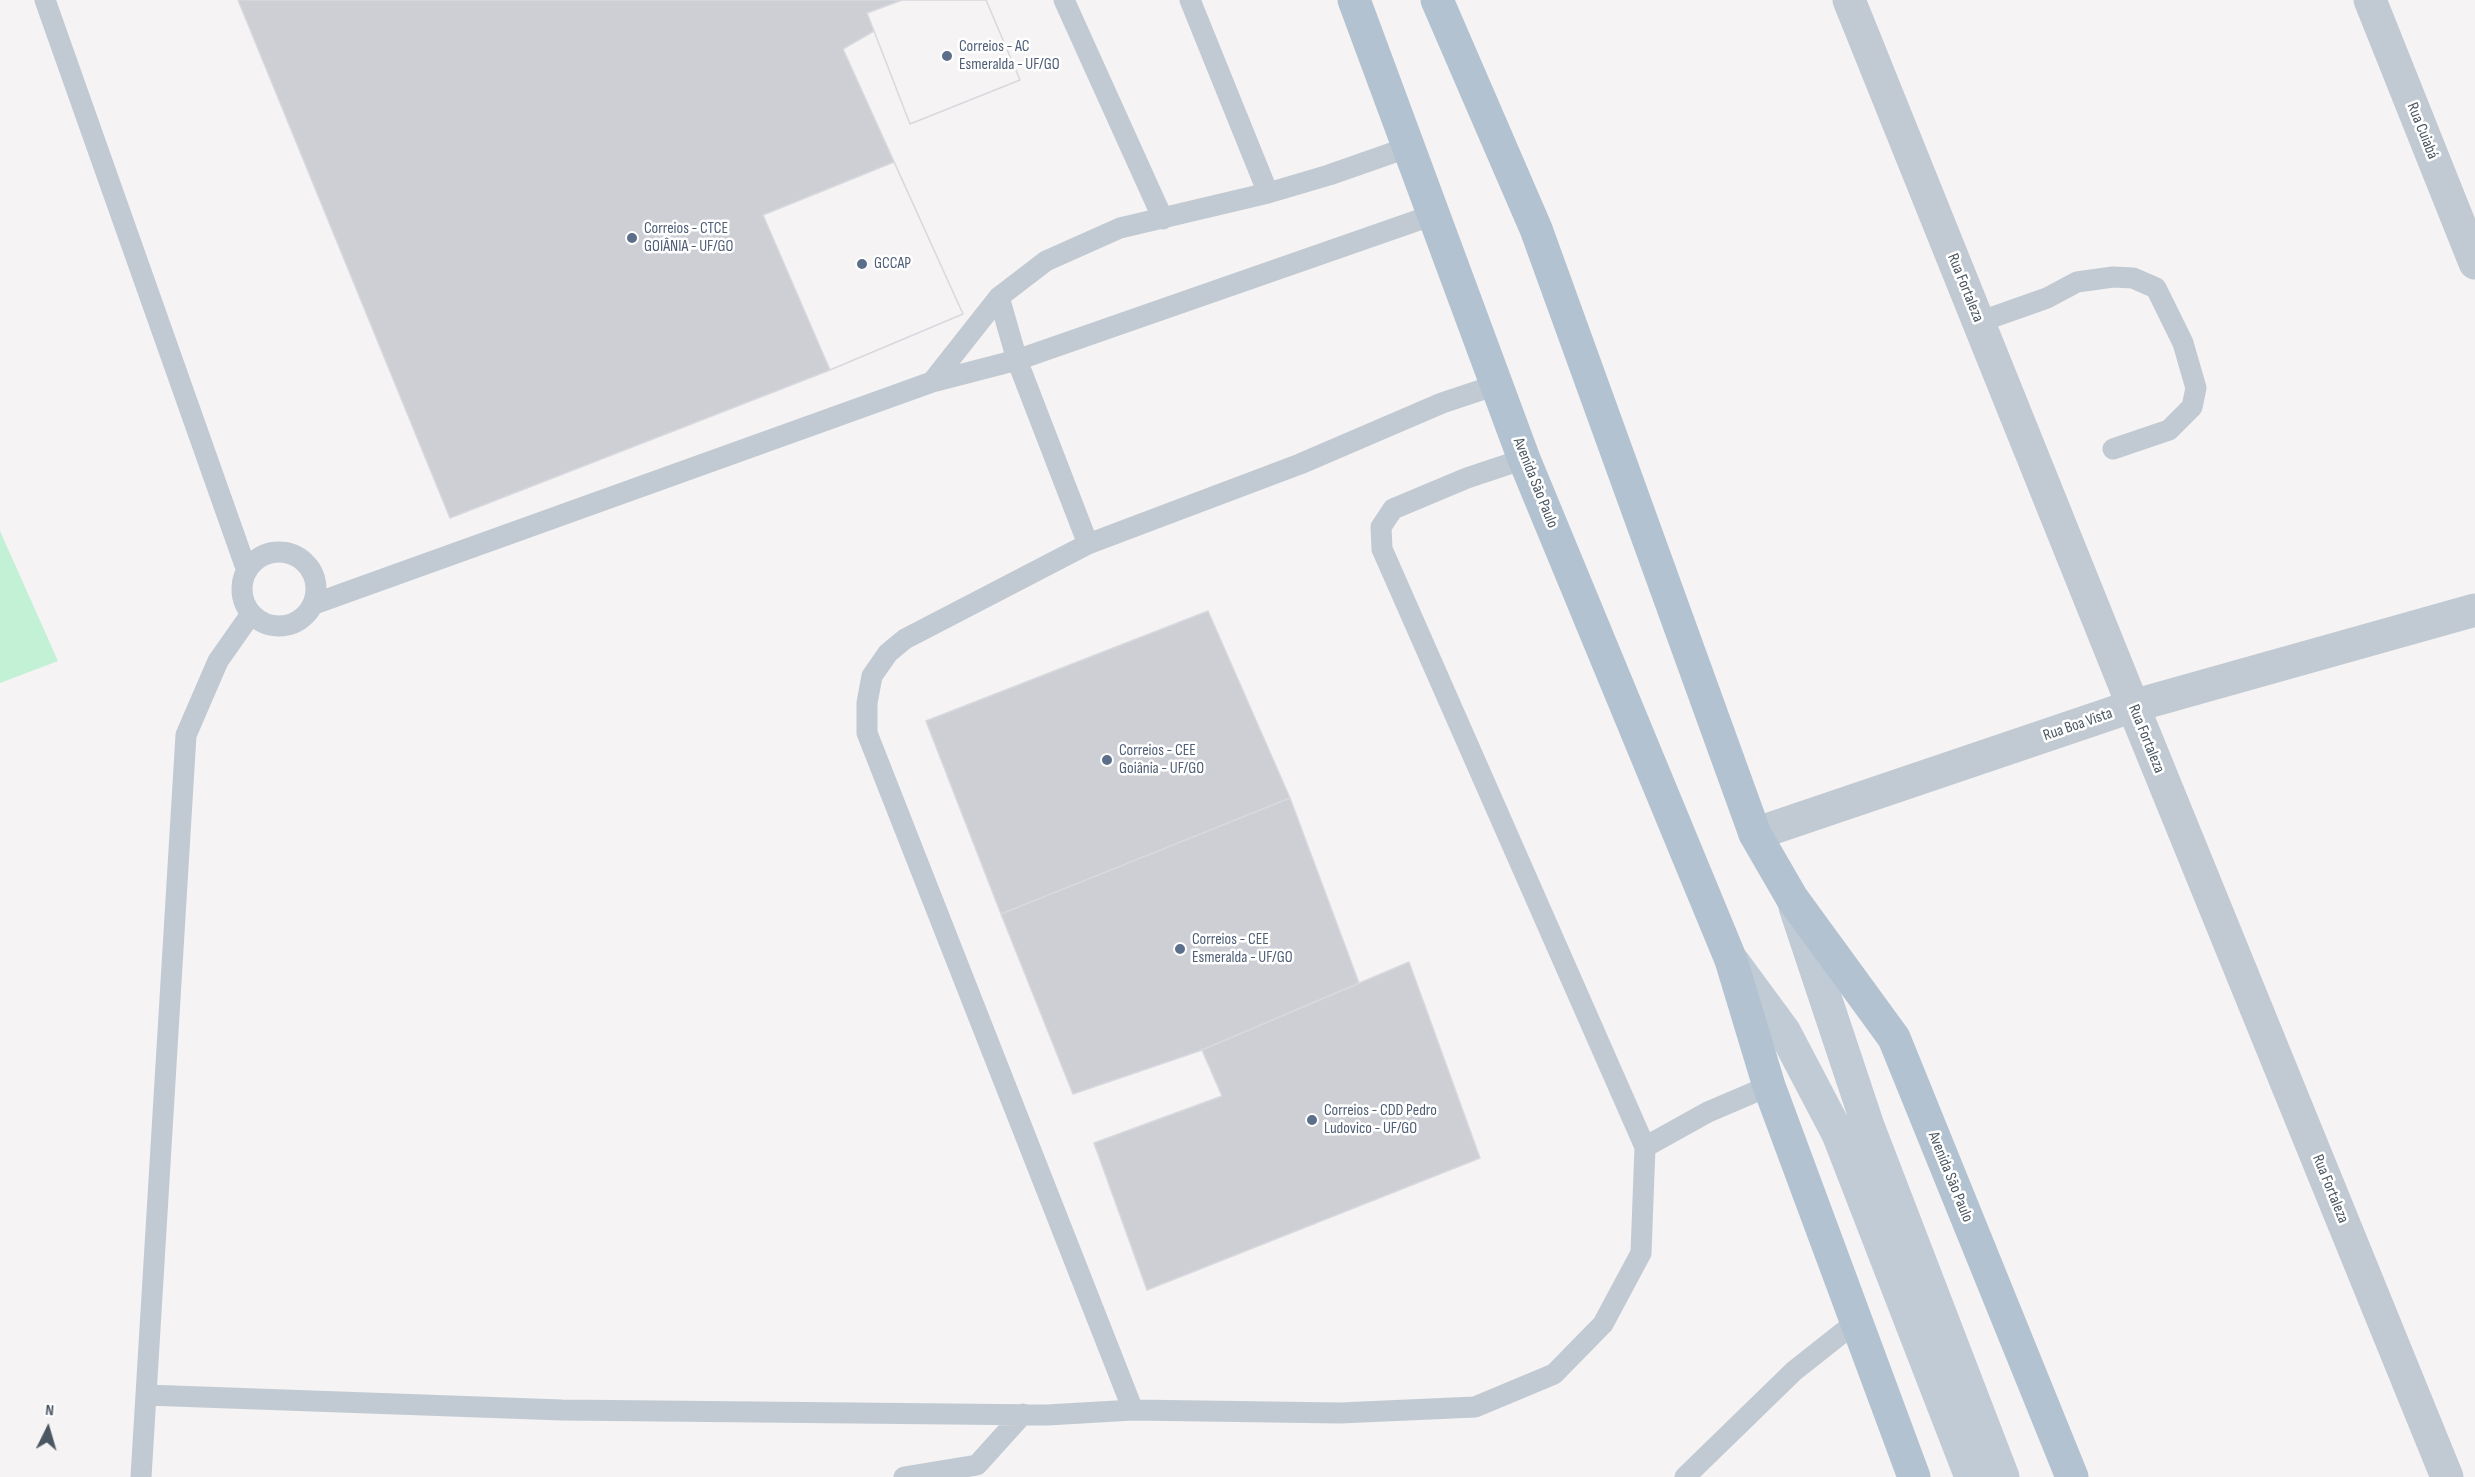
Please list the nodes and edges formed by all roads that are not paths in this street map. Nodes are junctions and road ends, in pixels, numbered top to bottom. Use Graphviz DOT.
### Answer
graph roads {
  1 [pos="45,0"];
  2 [pos="1064,0"];
  3 [pos="1190,0"];
  4 [pos="1354,0"];
  5 [pos="1437,0"];
  6 [pos="1850,0"];
  7 [pos="2370,0"];
  8 [pos="1409,147"];
  9 [pos="1268,193"];
  10 [pos="1433,215"];
  11 [pos="1163,219"];
  12 [pos="2475,263"];
  13 [pos="999,297"];
  14 [pos="1978,322"];
  15 [pos="1017,360"];
  16 [pos="932,382"];
  17 [pos="1496,385"];
  18 [pos="2113,449"];
  19 [pos="1524,459"];
  20 [pos="1088,544"];
  21 [pos="247,571"];
  22 [pos="314,604"];
  23 [pos="2475,610"];
  24 [pos="251,614"];
  25 [pos="2133,706"];
  26 [pos="1755,834"];
  27 [pos="1792,898"];
  28 [pos="1731,960"];
  29 [pos="1769,1086"];
  30 [pos="1645,1147"];
  31 [pos="1856,1322"];
  32 [pos="146,1395"];
  33 [pos="1133,1410"];
  34 [pos="1023,1414"];
  35 [pos="141,1477"];
  36 [pos="904,1477"];
  37 [pos="1685,1477"];
  38 [pos="1914,1477"];
  39 [pos="1971,1477"];
  40 [pos="2002,1477"];
  41 [pos="2072,1477"];
  42 [pos="2447,1477"];
  1 -- 21 [label="lane"];
  2 -- 11 [label="lane"];
  3 -- 9 [label="lane"];
  4 -- 8 [label="main road, Avenida São Paulo"];
  5 -- 26 [label="main road, Avenida São Paulo"];
  6 -- 14 [label="street, Rua Fortaleza"];
  7 -- 12 [label="street, Rua Cuiabá"];
  8 -- 9 [label="lane"];
  8 -- 10 [label="main road, Avenida São Paulo"];
  9 -- 11 [label="lane"];
  10 -- 15 [label="lane"];
  10 -- 17 [label="main road, Avenida São Paulo"];
  11 -- 13 [label="lane"];
  13 -- 15 [label="lane"];
  13 -- 16 [label="lane"];
  14 -- 18 [label="lane"];
  14 -- 25 [label="street, Rua Fortaleza"];
  15 -- 16 [label="lane"];
  15 -- 20 [label="lane"];
  16 -- 22 [label="lane"];
  17 -- 19 [label="main road, Avenida São Paulo"];
  17 -- 20 [label="lane"];
  19 -- 28 [label="main road, Avenida São Paulo"];
  19 -- 30 [label="lane"];
  20 -- 33 [label="lane"];
  21 -- 22 [label="lane"];
  21 -- 24 [label="lane"];
  22 -- 24 [label="lane"];
  23 -- 25 [label="street, Rua Boa Vista"];
  24 -- 32 [label="lane"];
  25 -- 26 [label="street, Rua Boa Vista"];
  25 -- 42 [label="street, Rua Fortaleza"];
  26 -- 27 [label="main road, Avenida São Paulo"];
  27 -- 40 [label="main road, Avenida São Paulo"];
  27 -- 41 [label="main road, Avenida São Paulo"];
  28 -- 29 [label="main road, Avenida São Paulo"];
  28 -- 39 [label="main road, Avenida São Paulo"];
  29 -- 30 [label="lane"];
  29 -- 31 [label="main road, Avenida São Paulo"];
  30 -- 33 [label="lane"];
  31 -- 37 [label="lane"];
  31 -- 38 [label="main road, Avenida São Paulo"];
  32 -- 34 [label="lane"];
  32 -- 35 [label="lane"];
  33 -- 34 [label="lane"];
  34 -- 36 [label="lane"];
}
